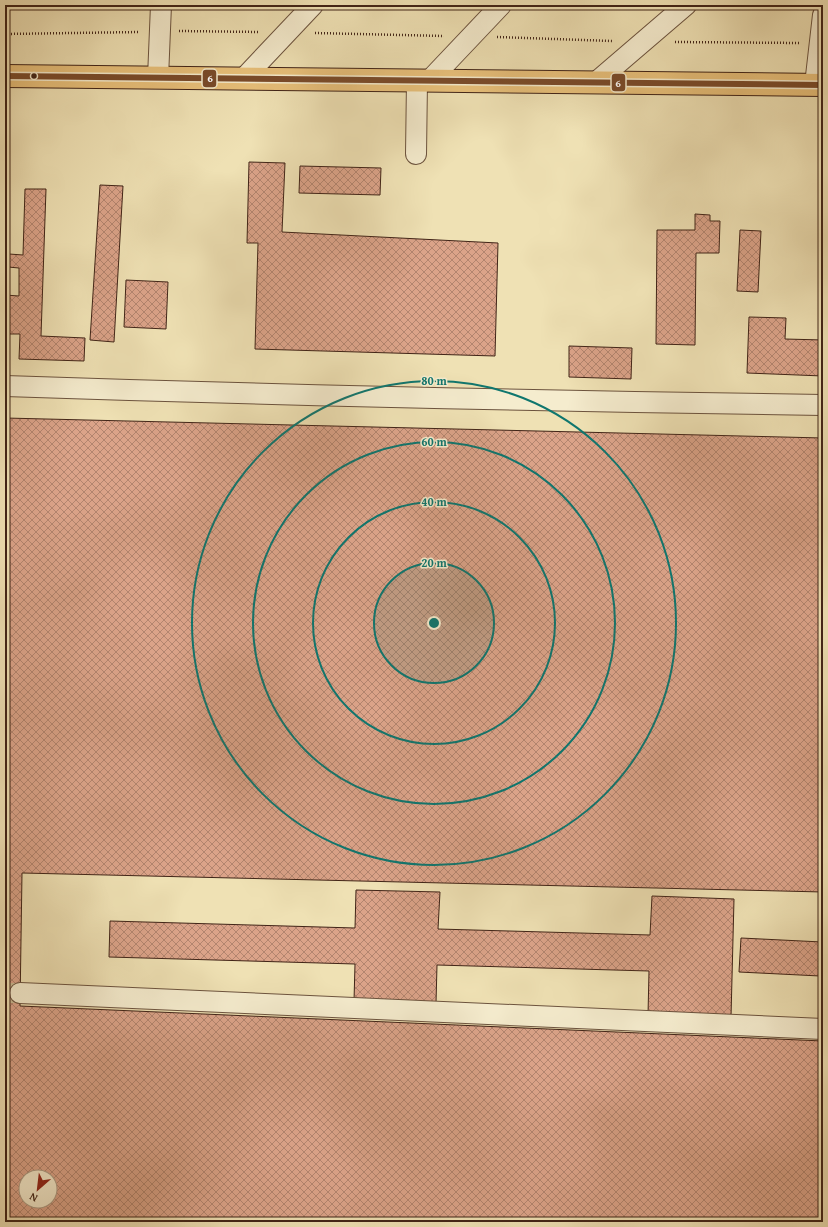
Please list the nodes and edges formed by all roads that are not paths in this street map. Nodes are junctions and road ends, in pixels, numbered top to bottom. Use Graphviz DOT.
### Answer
graph roads {
  1 [pos="161,5"];
  2 [pos="312,5"];
  3 [pos="501,5"];
  4 [pos="686,5"];
  5 [pos="823,15"];
  6 [pos="5,76"];
  7 [pos="158,78"];
  8 [pos="243,79"];
  9 [pos="423,81"];
  10 [pos="595,83"];
  11 [pos="819,85"];
  12 [pos="416,154"];
  13 [pos="5,386"];
  14 [pos="823,405"];
  15 [pos="20,993"];
  16 [pos="823,1028"];
  1 -- 7 [label="lane"];
  2 -- 8 [label="lane"];
  3 -- 9 [label="lane"];
  4 -- 10 [label="lane"];
  5 -- 11 [label="lane"];
  6 -- 7 [label="main road"];
  7 -- 8 [label="main road"];
  8 -- 9 [label="main road"];
  9 -- 10 [label="main road"];
  9 -- 12 [label="lane"];
  10 -- 11 [label="main road"];
  13 -- 14 [label="lane"];
  15 -- 16 [label="lane"];
}
